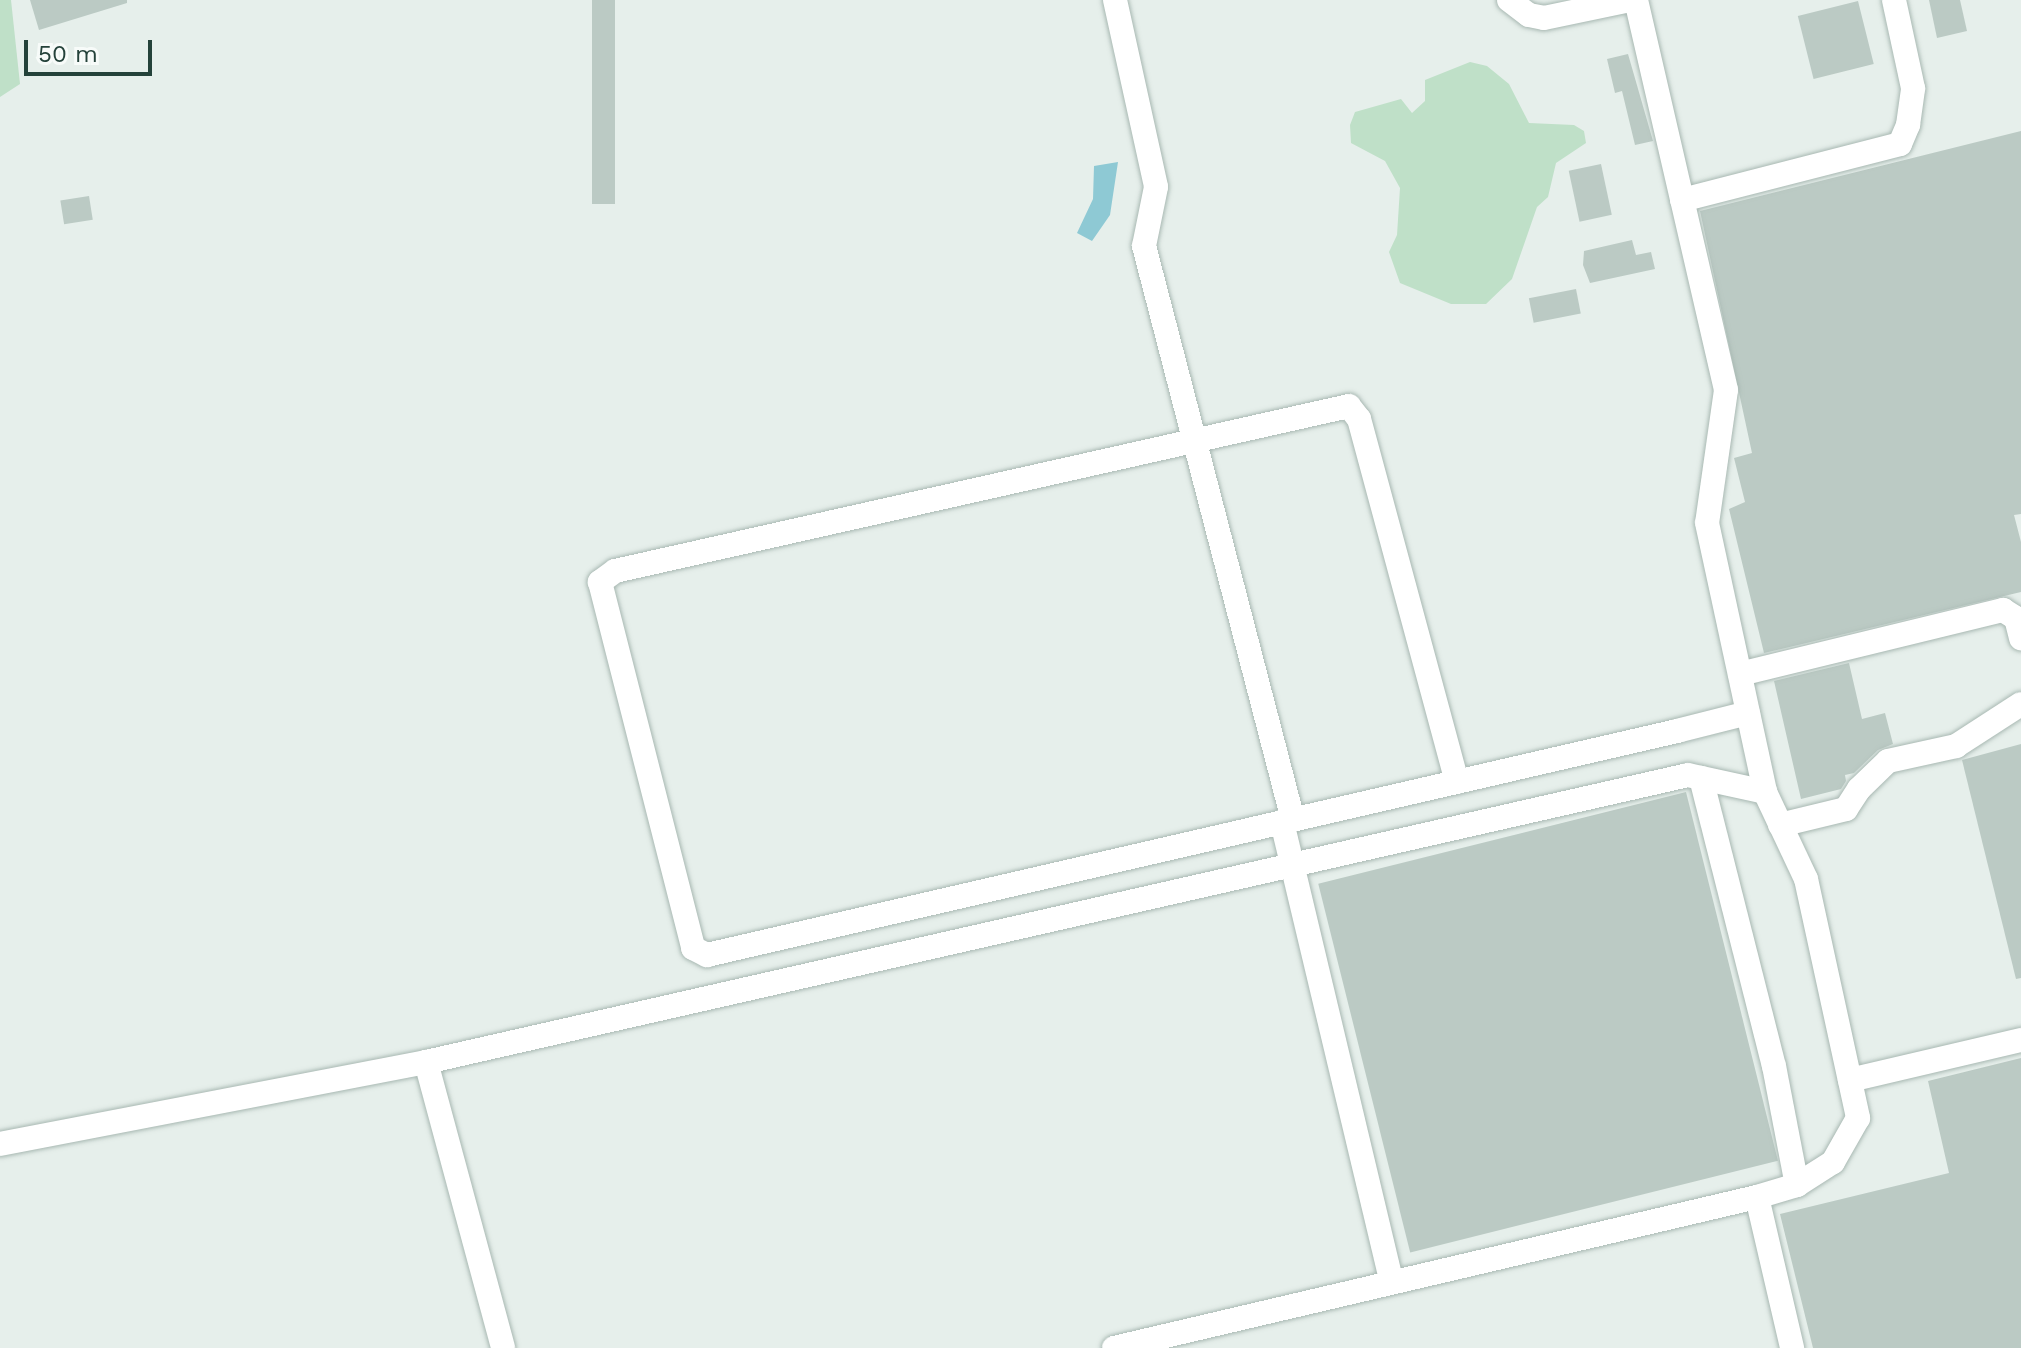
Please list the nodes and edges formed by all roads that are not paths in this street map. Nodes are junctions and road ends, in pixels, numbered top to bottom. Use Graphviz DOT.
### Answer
graph roads {
  1 [pos="1115,0"];
  2 [pos="1509,0"];
  3 [pos="1633,0"];
  4 [pos="1894,0"];
  5 [pos="1682,200"];
  6 [pos="1193,441"];
  7 [pos="2021,638"];
  8 [pos="1740,674"];
  9 [pos="2021,704"];
  10 [pos="1748,713"];
  11 [pos="1701,778"];
  12 [pos="1457,782"];
  13 [pos="1765,792"];
  14 [pos="1288,821"];
  15 [pos="1780,825"];
  16 [pos="1294,866"];
  17 [pos="1027,881"];
  18 [pos="1038,924"];
  19 [pos="2021,1040"];
  20 [pos="426,1062"];
  21 [pos="1850,1080"];
  22 [pos="0,1144"];
  23 [pos="1797,1185"];
  24 [pos="1757,1197"];
  25 [pos="1392,1282"];
  26 [pos="503,1348"];
  27 [pos="1114,1348"];
  28 [pos="1792,1348"];
  1 -- 6 [label="street"];
  2 -- 3 [label="street"];
  3 -- 5 [label="street"];
  4 -- 5 [label="street"];
  5 -- 8 [label="street"];
  6 -- 12 [label="street"];
  6 -- 14 [label="street"];
  6 -- 17 [label="street"];
  7 -- 8 [label="street"];
  8 -- 10 [label="street"];
  9 -- 15 [label="street"];
  10 -- 12 [label="street"];
  10 -- 13 [label="street"];
  11 -- 13 [label="street"];
  11 -- 16 [label="street"];
  11 -- 23 [label="street"];
  12 -- 14 [label="street"];
  13 -- 15 [label="street"];
  14 -- 16 [label="street"];
  14 -- 17 [label="street"];
  15 -- 21 [label="street"];
  16 -- 18 [label="street"];
  16 -- 25 [label="street"];
  17 -- 18 [label="street"];
  18 -- 20 [label="street"];
  19 -- 21 [label="street"];
  20 -- 22 [label="street"];
  20 -- 26 [label="street"];
  21 -- 23 [label="street"];
  23 -- 24 [label="street"];
  24 -- 25 [label="street"];
  24 -- 28 [label="street"];
  25 -- 27 [label="street"];
}
